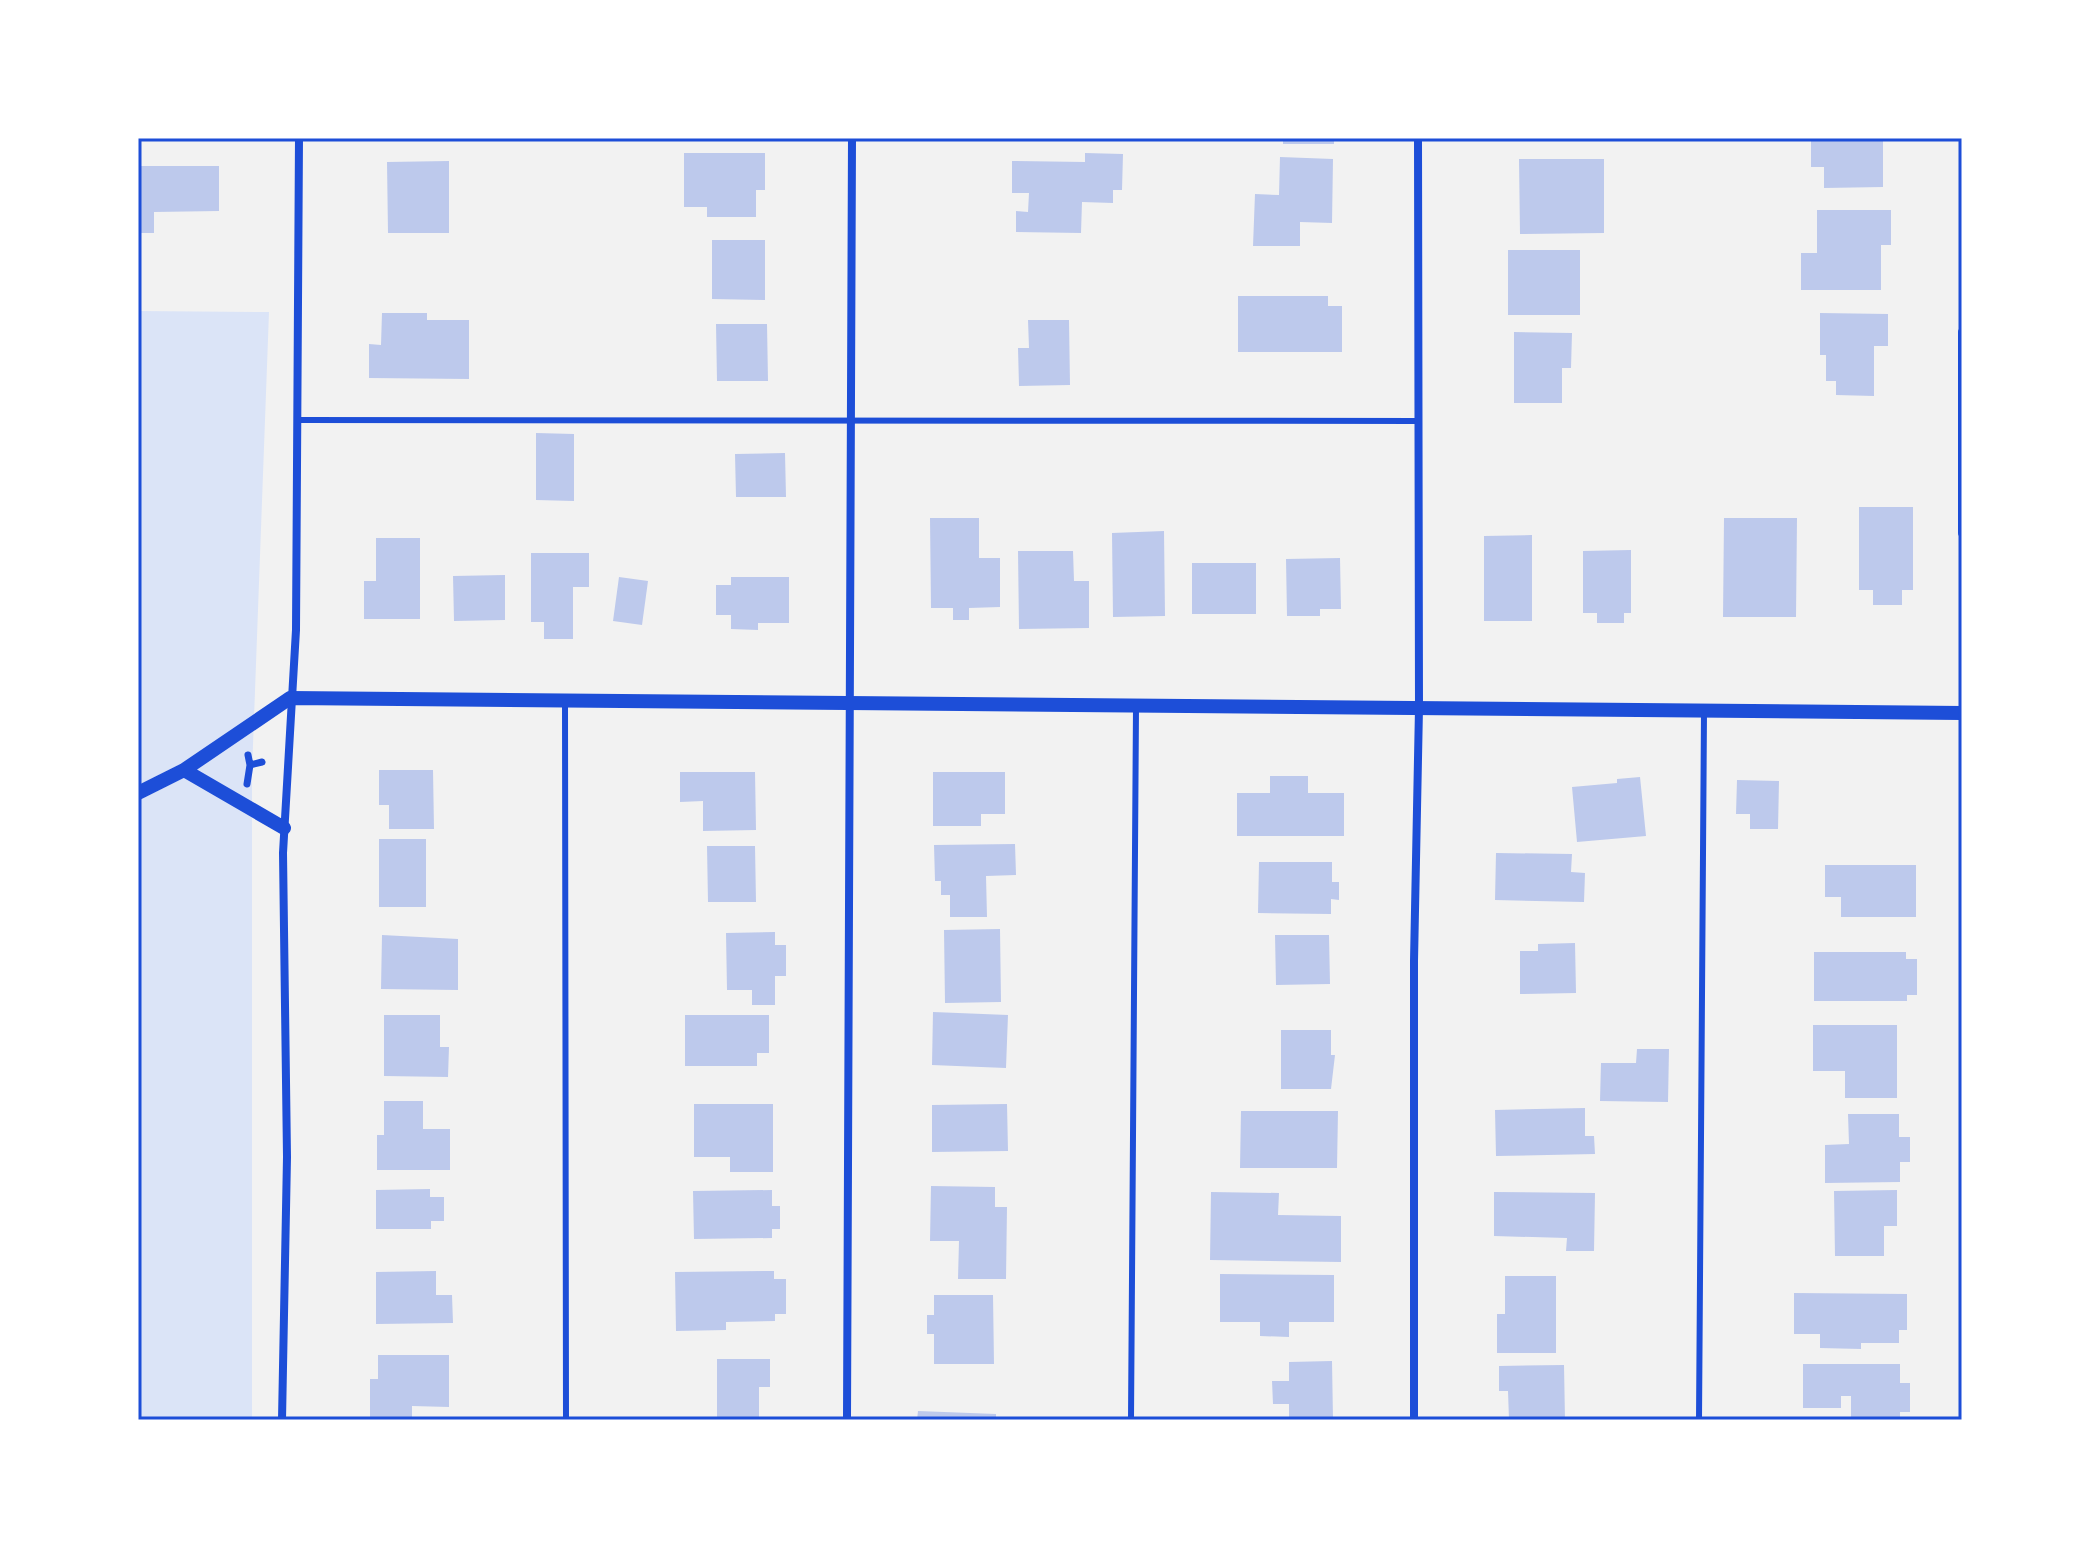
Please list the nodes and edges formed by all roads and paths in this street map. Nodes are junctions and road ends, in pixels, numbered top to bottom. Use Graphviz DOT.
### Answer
graph roads {
  1 [pos="299,138"];
  2 [pos="852,138"];
  3 [pos="1418,138"];
  4 [pos="1962,332"];
  5 [pos="299,420"];
  6 [pos="850,421"];
  7 [pos="1417,421"];
  8 [pos="1961,432"];
  9 [pos="1962,533"];
  10 [pos="290,698"];
  11 [pos="565,701"];
  12 [pos="849,704"];
  13 [pos="1136,706"];
  14 [pos="1419,708"];
  15 [pos="1704,711"];
  16 [pos="1962,713"];
  17 [pos="248,755"];
  18 [pos="262,762"];
  19 [pos="250,765"];
  20 [pos="184,770"];
  21 [pos="247,784"];
  22 [pos="138,793"];
  23 [pos="284,828"];
  24 [pos="282,1420"];
  25 [pos="566,1420"];
  26 [pos="847,1420"];
  27 [pos="1131,1420"];
  28 [pos="1414,1420"];
  29 [pos="1699,1420"];
  1 -- 5 [label="street"];
  2 -- 6 [label="street"];
  3 -- 7 [label="street"];
  4 -- 8 [label="street"];
  5 -- 6 [label="lane"];
  5 -- 10 [label="street"];
  6 -- 7 [label="lane"];
  6 -- 12 [label="street"];
  7 -- 14 [label="street"];
  8 -- 9 [label="street"];
  10 -- 11 [label="street"];
  10 -- 20 [label="street"];
  10 -- 23 [label="street"];
  11 -- 12 [label="street"];
  11 -- 25 [label="lane"];
  12 -- 13 [label="street"];
  12 -- 26 [label="street"];
  13 -- 14 [label="street"];
  13 -- 27 [label="lane"];
  14 -- 15 [label="street"];
  14 -- 28 [label="street"];
  15 -- 16 [label="street"];
  15 -- 29 [label="lane"];
  17 -- 19 [label="street"];
  18 -- 19 [label="street"];
  19 -- 21 [label="street"];
  20 -- 22 [label="street"];
  20 -- 23 [label="street"];
  23 -- 24 [label="street"];
}
